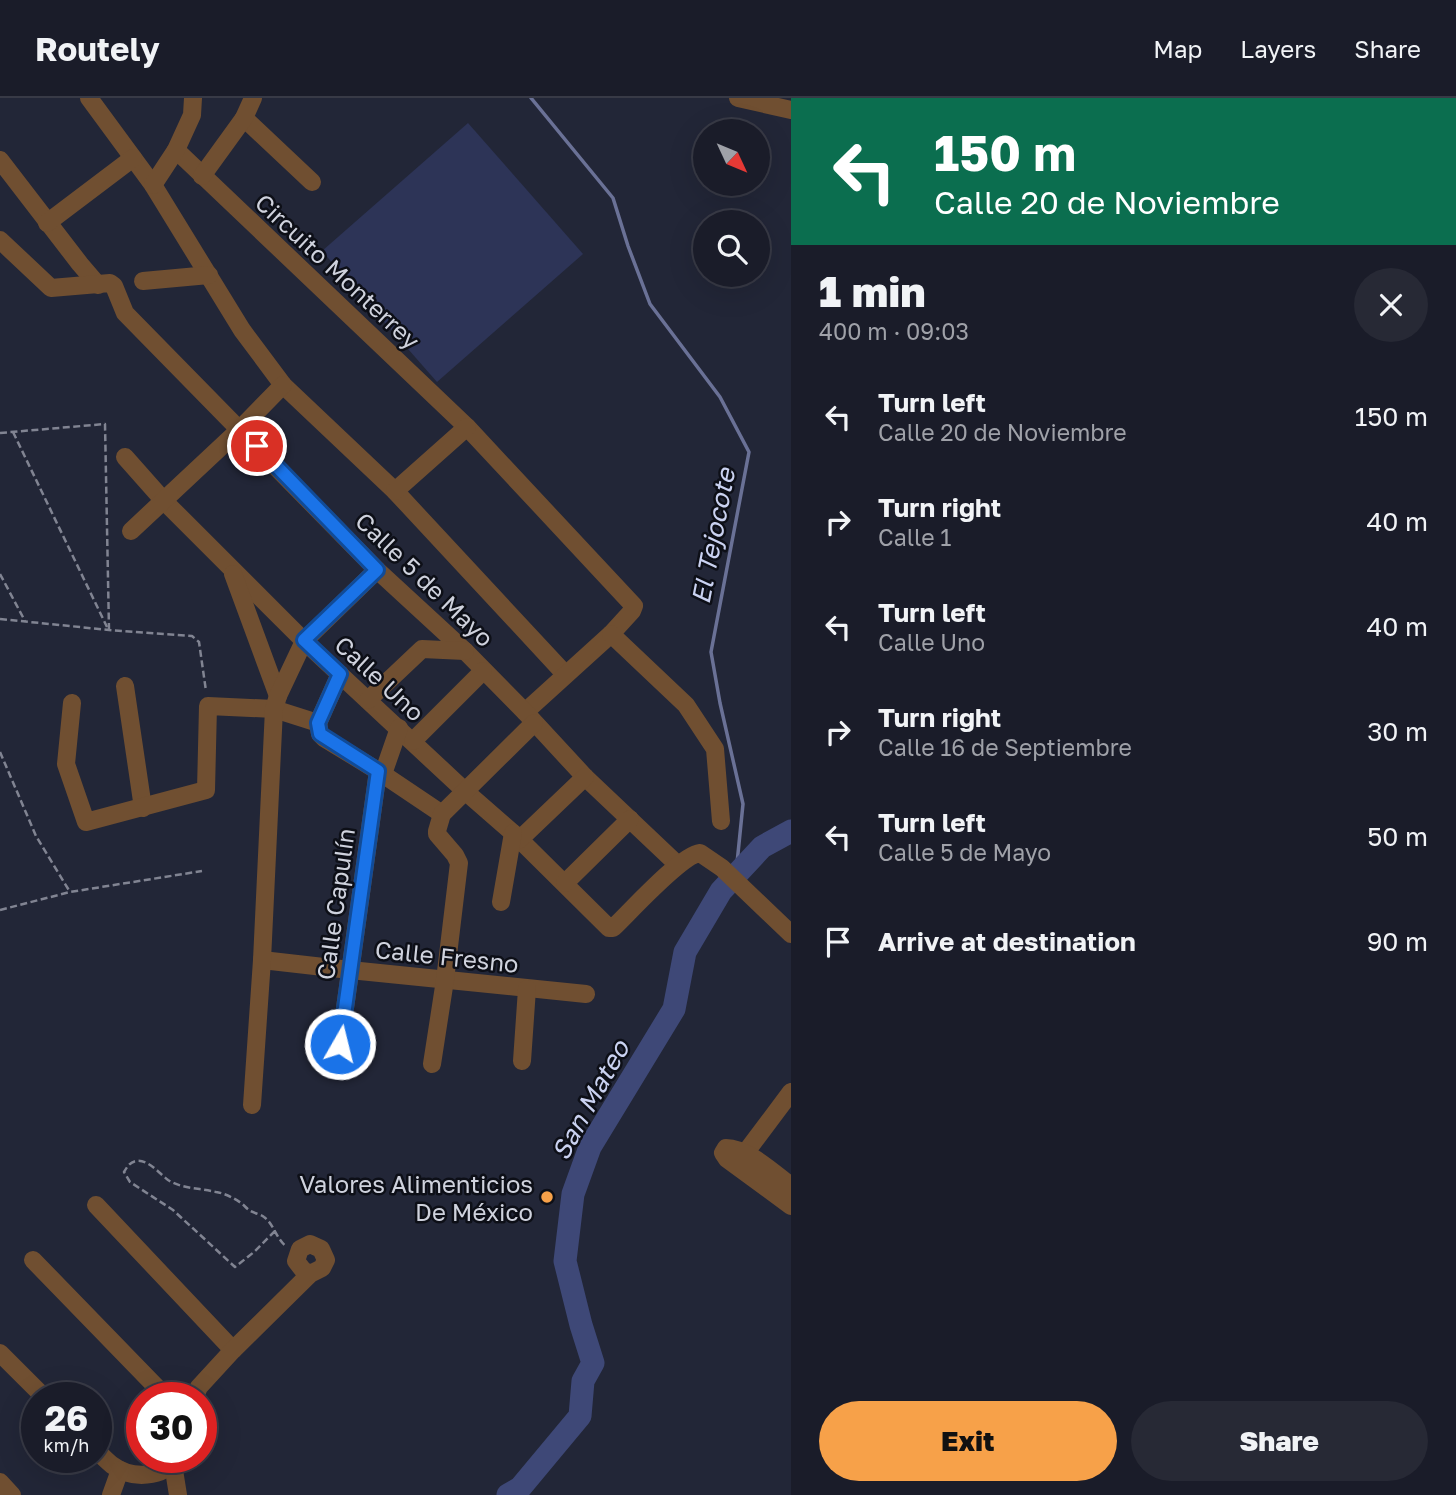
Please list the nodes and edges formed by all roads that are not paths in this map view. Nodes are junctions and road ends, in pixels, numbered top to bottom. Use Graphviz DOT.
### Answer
graph roads {
  1 [pos="89,98"];
  2 [pos="193,98"];
  3 [pos="253,98"];
  4 [pos="738,98"];
  5 [pos="791,110"];
  6 [pos="244,118"];
  7 [pos="176,150"];
  8 [pos="133,158"];
  9 [pos="0,160"];
  10 [pos="202,176"];
  11 [pos="312,182"];
  12 [pos="153,185"];
  13 [pos="47,223"];
  14 [pos="0,240"];
  15 [pos="209,275"];
  16 [pos="144,281"];
  17 [pos="104,284"];
  18 [pos="284,385"];
  19 [pos="467,426"];
  20 [pos="240,429"];
  21 [pos="125,457"];
  22 [pos="394,491"];
  23 [pos="164,500"];
  24 [pos="131,531"];
  25 [pos="230,567"];
  26 [pos="377,570"];
  27 [pos="611,634"];
  28 [pos="304,640"];
  29 [pos="465,651"];
  30 [pos="483,671"];
  31 [pos="340,674"];
  32 [pos="565,674"];
  33 [pos="125,686"];
  34 [pos="368,701"];
  35 [pos="276,702"];
  36 [pos="72,703"];
  37 [pos="529,717"];
  38 [pos="318,723"];
  39 [pos="399,728"];
  40 [pos="414,741"];
  41 [pos="380,772"];
  42 [pos="585,777"];
  43 [pos="466,792"];
  44 [pos="143,808"];
  45 [pos="442,814"];
  46 [pos="630,819"];
  47 [pos="721,821"];
  48 [pos="516,836"];
  49 [pos="678,865"];
  50 [pos="565,883"];
  51 [pos="501,902"];
  52 [pos="791,934"];
  53 [pos="262,960"];
  54 [pos="350,970"];
  55 [pos="445,980"];
  56 [pos="527,989"];
  57 [pos="586,994"];
  58 [pos="340,1044"];
  59 [pos="522,1061"];
  60 [pos="432,1064"];
  61 [pos="791,1092"];
  62 [pos="252,1105"];
  63 [pos="741,1160"];
  64 [pos="791,1186"];
  65 [pos="96,1205"];
  66 [pos="791,1206"];
  67 [pos="298,1255"];
  68 [pos="33,1260"];
  69 [pos="233,1350"];
  70 [pos="0,1353"];
  71 [pos="29,1382"];
  72 [pos="151,1382"];
  73 [pos="204,1382"];
  74 [pos="112,1465"];
  75 [pos="120,1470"];
  76 [pos="126,1472"];
  77 [pos="129,1473"];
  78 [pos="158,1473"];
  79 [pos="176,1473"];
  80 [pos="0,1482"];
  81 [pos="12,1495"];
  82 [pos="111,1495"];
  83 [pos="178,1495"];
  1 -- 8 [label="street"];
  2 -- 7 [label="street"];
  3 -- 6 [label="street"];
  4 -- 5 [label="street"];
  6 -- 10 [label="street"];
  6 -- 11 [label="street"];
  7 -- 10 [label="street, Circuito Monterrey"];
  7 -- 12 [label="street"];
  8 -- 12 [label="street"];
  8 -- 13 [label="street"];
  9 -- 13 [label="street, Calle 5 de Mayo"];
  10 -- 19 [label="street, Circuito Monterrey"];
  12 -- 15 [label="street"];
  13 -- 17 [label="street, Calle 5 de Mayo"];
  14 -- 17 [label="street"];
  15 -- 16 [label="street"];
  15 -- 18 [label="street"];
  17 -- 20 [label="street, Calle 5 de Mayo"];
  18 -- 20 [label="street"];
  18 -- 22 [label="street"];
  19 -- 22 [label="street"];
  19 -- 27 [label="street, Circuito Monterrey"];
  20 -- 23 [label="street"];
  20 -- 26 [label="street, Calle 5 de Mayo"];
  21 -- 23 [label="street, Calle Uno"];
  22 -- 32 [label="street"];
  23 -- 24 [label="street"];
  23 -- 25 [label="street, Calle Uno"];
  25 -- 28 [label="street, Calle Uno"];
  25 -- 35 [label="street"];
  26 -- 28 [label="street"];
  26 -- 29 [label="street, Calle 5 de Mayo"];
  27 -- 32 [label="street, Circuito Monterrey"];
  27 -- 47 [label="street"];
  28 -- 31 [label="street, Calle Uno"];
  28 -- 35 [label="street"];
  29 -- 30 [label="street, Calle 5 de Mayo"];
  29 -- 34 [label="street"];
  30 -- 37 [label="street, Calle 5 de Mayo"];
  30 -- 40 [label="street"];
  31 -- 34 [label="street, Calle Uno"];
  31 -- 38 [label="street"];
  32 -- 37 [label="street, Circuito Monterrey"];
  33 -- 44 [label="street"];
  34 -- 39 [label="street, Calle Uno"];
  35 -- 38 [label="street"];
  35 -- 44 [label="street"];
  35 -- 53 [label="street"];
  36 -- 44 [label="street"];
  37 -- 42 [label="street, Calle 5 de Mayo"];
  37 -- 43 [label="street, Circuito Monterrey"];
  38 -- 41 [label="street"];
  39 -- 40 [label="street, Calle Uno"];
  39 -- 41 [label="street, Calle Capulín"];
  40 -- 43 [label="street, Calle Uno"];
  41 -- 45 [label="street"];
  41 -- 54 [label="street, Calle Capulín"];
  42 -- 46 [label="street, Calle 5 de Mayo"];
  42 -- 48 [label="street"];
  43 -- 45 [label="street, Circuito Monterrey"];
  43 -- 48 [label="street, Calle Uno"];
  45 -- 55 [label="street"];
  46 -- 49 [label="street, Calle 5 de Mayo"];
  46 -- 50 [label="street"];
  48 -- 50 [label="street, Calle Uno"];
  48 -- 51 [label="street"];
  49 -- 50 [label="street, Calle Uno"];
  49 -- 52 [label="street"];
  53 -- 54 [label="street, Calle Fresno"];
  53 -- 62 [label="street"];
  54 -- 55 [label="street, Calle Fresno"];
  54 -- 58 [label="street, Calle Capulín"];
  55 -- 56 [label="street, Calle Fresno"];
  55 -- 60 [label="street"];
  56 -- 57 [label="street, Calle Fresno"];
  56 -- 59 [label="street"];
  61 -- 63 [label="street"];
  63 -- 64 [label="street"];
  63 -- 66 [label="street"];
  65 -- 69 [label="street"];
  67 -- 69 [label="street"];
  68 -- 72 [label="street"];
  69 -- 73 [label="street"];
  70 -- 71 [label="street"];
  74 -- 75 [label="street"];
  75 -- 76 [label="street"];
  75 -- 82 [label="street"];
  77 -- 78 [label="street"];
  79 -- 83 [label="street"];
  80 -- 81 [label="street"];
}
